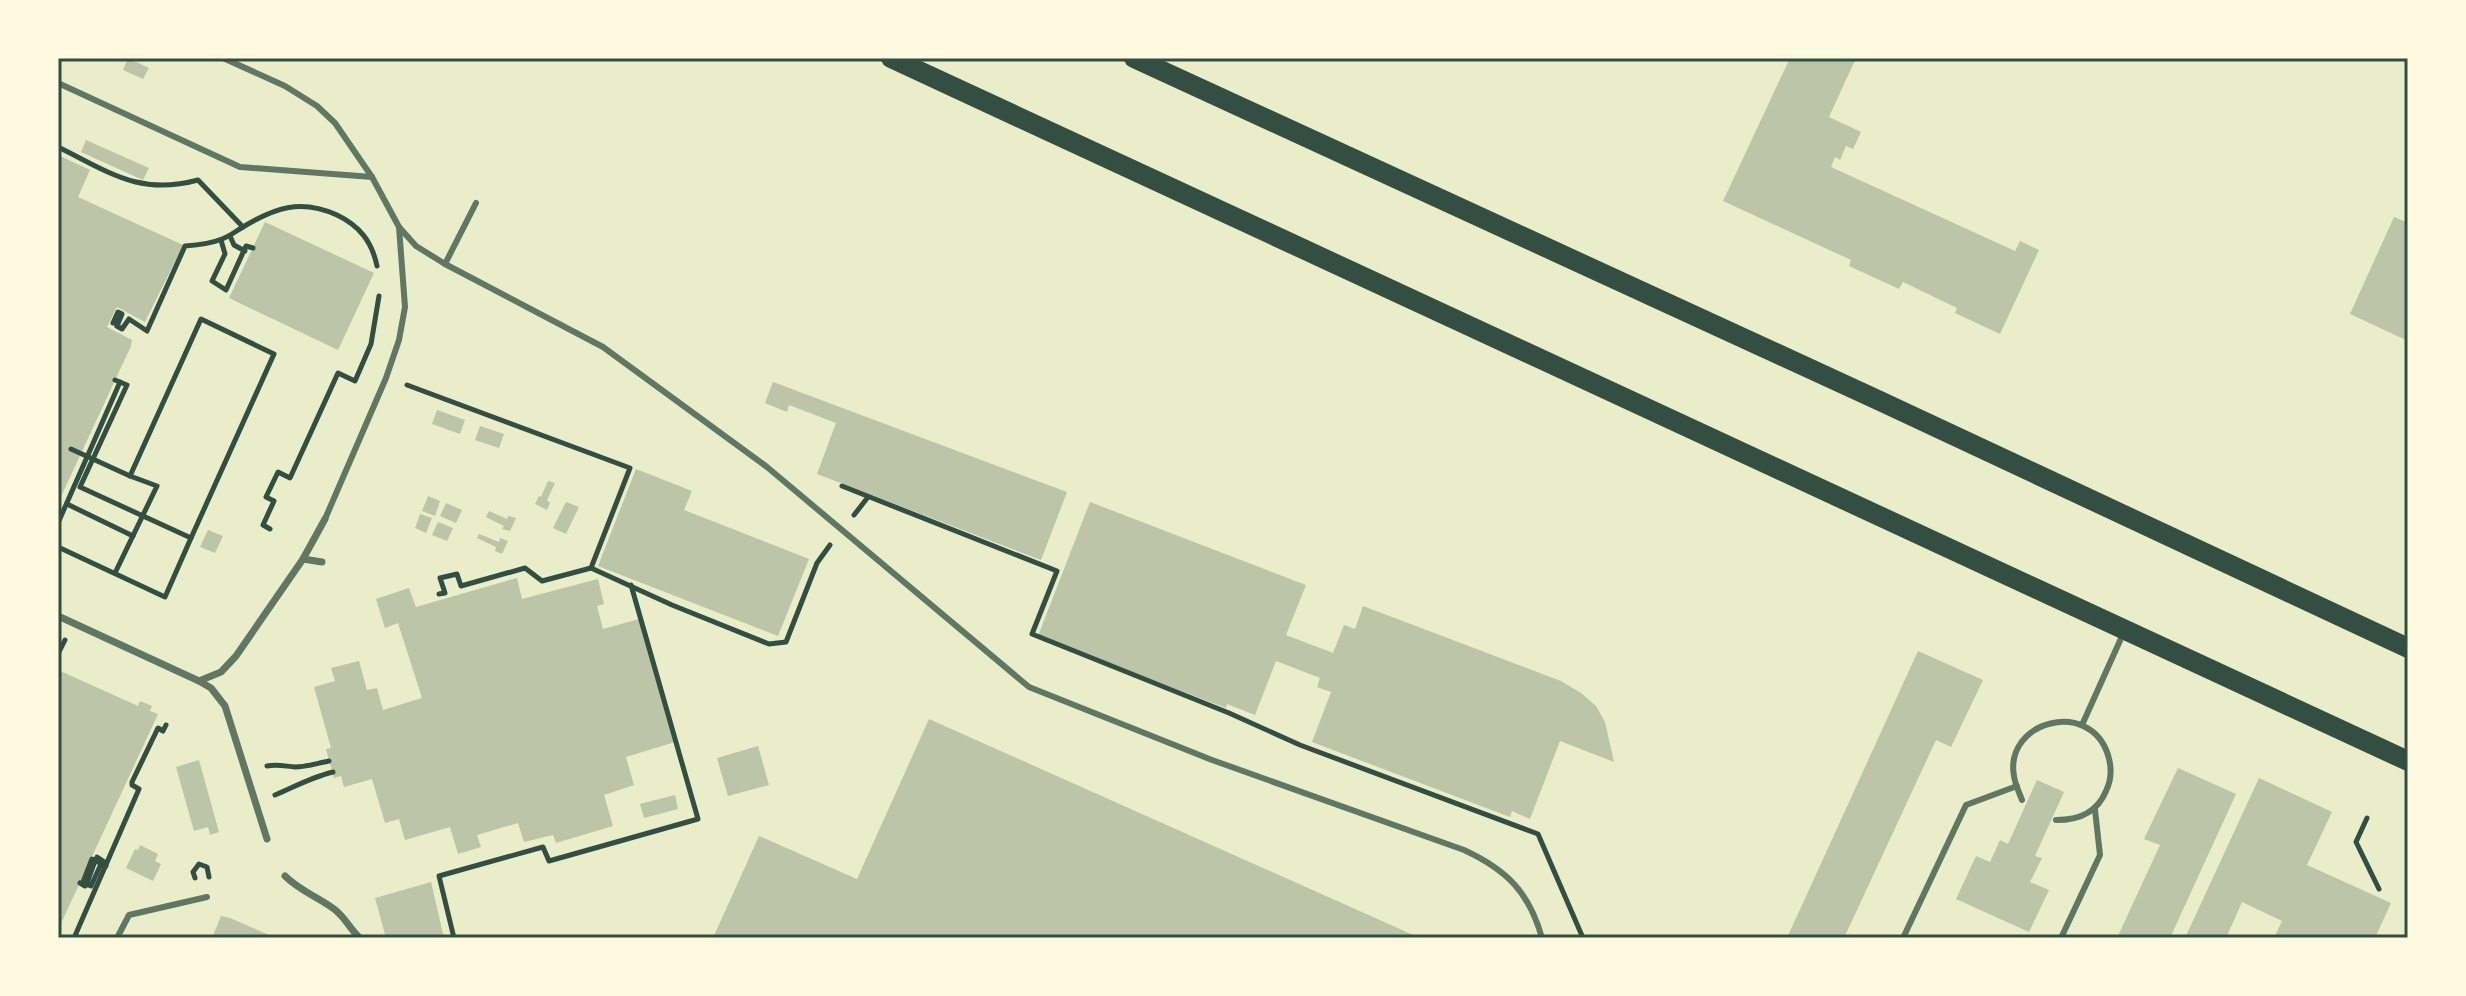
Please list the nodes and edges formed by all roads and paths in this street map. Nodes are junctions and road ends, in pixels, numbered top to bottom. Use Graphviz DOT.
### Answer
graph roads {
  1 [pos="223,58"];
  2 [pos="891,58"];
  3 [pos="1134,58"];
  4 [pos="58,83"];
  5 [pos="58,147"];
  6 [pos="372,177"];
  7 [pos="476,203"];
  8 [pos="243,227"];
  9 [pos="399,227"];
  10 [pos="230,236"];
  11 [pos="221,240"];
  12 [pos="253,248"];
  13 [pos="245,251"];
  14 [pos="445,264"];
  15 [pos="378,270"];
  16 [pos="380,288"];
  17 [pos="113,323"];
  18 [pos="360,370"];
  19 [pos="386,378"];
  20 [pos="71,449"];
  21 [pos="87,457"];
  22 [pos="130,476"];
  23 [pos="842,486"];
  24 [pos="868,497"];
  25 [pos="67,504"];
  26 [pos="143,516"];
  27 [pos="325,519"];
  28 [pos="58,523"];
  29 [pos="270,529"];
  30 [pos="842,529"];
  31 [pos="133,536"];
  32 [pos="191,538"];
  33 [pos="58,547"];
  34 [pos="303,559"];
  35 [pos="322,562"];
  36 [pos="591,568"];
  37 [pos="115,573"];
  38 [pos="631,585"];
  39 [pos="439,594"];
  40 [pos="58,616"];
  41 [pos="2125,631"];
  42 [pos="2408,648"];
  43 [pos="199,681"];
  44 [pos="166,725"];
  45 [pos="2082,725"];
  46 [pos="329,761"];
  47 [pos="2408,761"];
  48 [pos="246,771"];
  49 [pos="333,772"];
  50 [pos="2017,786"];
  51 [pos="255,800"];
  52 [pos="2022,800"];
  53 [pos="2095,810"];
  54 [pos="2367,818"];
  55 [pos="2056,820"];
  56 [pos="267,839"];
  57 [pos="101,864"];
  58 [pos="285,876"];
  59 [pos="2379,889"];
  60 [pos="207,897"];
  61 [pos="74,938"];
  62 [pos="117,938"];
  63 [pos="360,938"];
  64 [pos="454,938"];
  65 [pos="1542,938"];
  66 [pos="1583,938"];
  67 [pos="1903,938"];
  68 [pos="2061,938"];
  1 -- 6 [label="lane"];
  2 -- 41 [label="main road"];
  3 -- 42 [label="main road"];
  4 -- 6 [label="lane"];
  5 -- 8 [label="path"];
  6 -- 9 [label="lane"];
  7 -- 14 [label="lane"];
  8 -- 10 [label="path"];
  8 -- 15 [label="path"];
  9 -- 14 [label="lane"];
  9 -- 19 [label="lane"];
  10 -- 11 [label="path"];
  10 -- 13 [label="path"];
  11 -- 13 [label="path"];
  11 -- 17 [label="path"];
  12 -- 13 [label="path"];
  14 -- 30 [label="lane"];
  16 -- 18 [label="path"];
  18 -- 19 [label="path"];
  18 -- 29 [label="path"];
  19 -- 27 [label="lane"];
  19 -- 36 [label="path"];
  20 -- 21 [label="path"];
  21 -- 22 [label="path"];
  21 -- 25 [label="path"];
  21 -- 26 [label="path"];
  22 -- 26 [label="path"];
  22 -- 32 [label="path"];
  23 -- 24 [label="path"];
  24 -- 30 [label="path"];
  24 -- 66 [label="path"];
  25 -- 28 [label="path"];
  25 -- 31 [label="path"];
  26 -- 31 [label="path"];
  26 -- 32 [label="path"];
  27 -- 34 [label="street"];
  30 -- 38 [label="path"];
  30 -- 65 [label="lane"];
  31 -- 37 [label="path"];
  32 -- 37 [label="path"];
  33 -- 37 [label="path"];
  34 -- 35 [label="street"];
  34 -- 43 [label="street"];
  36 -- 38 [label="path"];
  36 -- 39 [label="path"];
  38 -- 64 [label="path"];
  40 -- 43 [label="street"];
  41 -- 45 [label="lane"];
  41 -- 47 [label="main road"];
  43 -- 48 [label="street"];
  44 -- 57 [label="path"];
  45 -- 50 [label="lane"];
  45 -- 53 [label="lane"];
  46 -- 48 [label="path"];
  48 -- 51 [label="street"];
  49 -- 51 [label="path"];
  50 -- 52 [label="lane"];
  50 -- 67 [label="lane"];
  51 -- 56 [label="street"];
  53 -- 55 [label="lane"];
  53 -- 68 [label="lane"];
  54 -- 59 [label="path"];
  57 -- 57 [label="path"];
  57 -- 61 [label="path"];
  58 -- 63 [label="street"];
  60 -- 62 [label="lane"];
}
